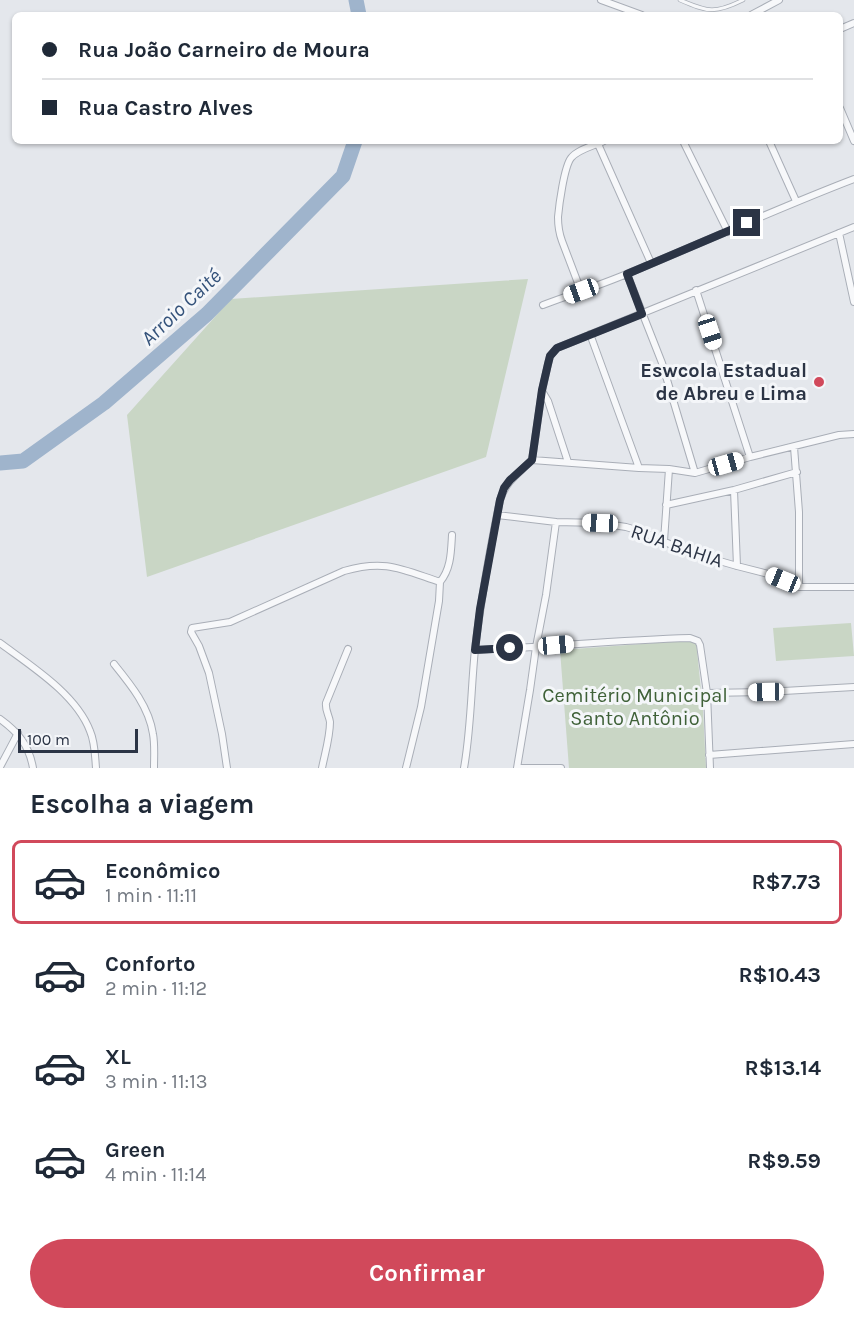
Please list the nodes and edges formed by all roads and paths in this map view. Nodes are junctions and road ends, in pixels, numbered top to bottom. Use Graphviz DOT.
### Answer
graph roads {
  1 [pos="601,0"];
  2 [pos="680,0"];
  3 [pos="743,0"];
  4 [pos="779,0"];
  5 [pos="634,12"];
  6 [pos="757,12"];
  7 [pos="843,115"];
  8 [pos="854,141"];
  9 [pos="597,144"];
  10 [pos="602,144"];
  11 [pos="684,144"];
  12 [pos="770,144"];
  13 [pos="854,178"];
  14 [pos="796,201"];
  15 [pos="854,227"];
  16 [pos="728,232"];
  17 [pos="839,233"];
  18 [pos="651,263"];
  19 [pos="627,274"];
  20 [pos="696,290"];
  21 [pos="581,291"];
  22 [pos="854,302"];
  23 [pos="543,305"];
  24 [pos="642,314"];
  25 [pos="590,334"];
  26 [pos="542,390"];
  27 [pos="854,434"];
  28 [pos="794,447"];
  29 [pos="750,457"];
  30 [pos="532,460"];
  31 [pos="568,462"];
  32 [pos="639,468"];
  33 [pos="669,469"];
  34 [pos="797,472"];
  35 [pos="695,473"];
  36 [pos="734,489"];
  37 [pos="666,505"];
  38 [pos="497,515"];
  39 [pos="556,522"];
  40 [pos="452,535"];
  41 [pos="664,541"];
  42 [pos="737,566"];
  43 [pos="440,582"];
  44 [pos="799,586"];
  45 [pos="854,587"];
  46 [pos="0,644"];
  47 [pos="536,647"];
  48 [pos="348,649"];
  49 [pos="475,650"];
  50 [pos="114,664"];
  51 [pos="854,687"];
  52 [pos="707,693"];
  53 [pos="0,718"];
  54 [pos="18,733"];
  55 [pos="854,744"];
  56 [pos="709,755"];
  57 [pos="0,767"];
  58 [pos="33,768"];
  59 [pos="96,768"];
  60 [pos="154,768"];
  61 [pos="227,768"];
  62 [pos="322,768"];
  63 [pos="406,768"];
  64 [pos="464,768"];
  65 [pos="518,768"];
  66 [pos="561,768"];
  67 [pos="710,768"];
  1 -- 5 [label="street"];
  2 -- 3 [label="lane"];
  4 -- 6 [label="street"];
  7 -- 8 [label="street"];
  9 -- 21 [label="street"];
  10 -- 18 [label="street"];
  11 -- 16 [label="street"];
  12 -- 14 [label="street"];
  13 -- 14 [label="street"];
  14 -- 16 [label="street"];
  15 -- 17 [label="street"];
  16 -- 18 [label="street"];
  17 -- 20 [label="street"];
  17 -- 22 [label="street"];
  18 -- 19 [label="street"];
  19 -- 21 [label="street"];
  19 -- 24 [label="street"];
  20 -- 24 [label="street"];
  20 -- 29 [label="street"];
  21 -- 23 [label="street"];
  24 -- 25 [label="street"];
  24 -- 35 [label="street"];
  25 -- 26 [label="street"];
  25 -- 32 [label="street"];
  26 -- 30 [label="street"];
  26 -- 31 [label="street"];
  27 -- 28 [label="street"];
  28 -- 29 [label="street"];
  28 -- 34 [label="street"];
  29 -- 35 [label="street"];
  30 -- 31 [label="street"];
  30 -- 38 [label="street"];
  31 -- 32 [label="street"];
  32 -- 33 [label="street"];
  33 -- 35 [label="street"];
  33 -- 37 [label="street"];
  34 -- 36 [label="street"];
  34 -- 44 [label="street"];
  36 -- 37 [label="street"];
  36 -- 42 [label="street"];
  37 -- 41 [label="street"];
  38 -- 39 [label="street, RUA BAHIA"];
  38 -- 49 [label="street"];
  39 -- 41 [label="street, RUA BAHIA"];
  39 -- 47 [label="street"];
  40 -- 43 [label="street"];
  41 -- 42 [label="street, RUA BAHIA"];
  42 -- 44 [label="street, RUA BAHIA"];
  43 -- 61 [label="street"];
  43 -- 63 [label="street"];
  44 -- 45 [label="street, RUA BAHIA"];
  46 -- 59 [label="street"];
  47 -- 49 [label="street"];
  47 -- 52 [label="street"];
  47 -- 65 [label="street"];
  48 -- 62 [label="street"];
  49 -- 64 [label="street"];
  50 -- 60 [label="street"];
  51 -- 52 [label="street"];
  52 -- 56 [label="street"];
  53 -- 54 [label="street"];
  54 -- 57 [label="street"];
  54 -- 58 [label="street"];
  55 -- 56 [label="street"];
  56 -- 67 [label="street"];
  65 -- 66 [label="street"];
}
